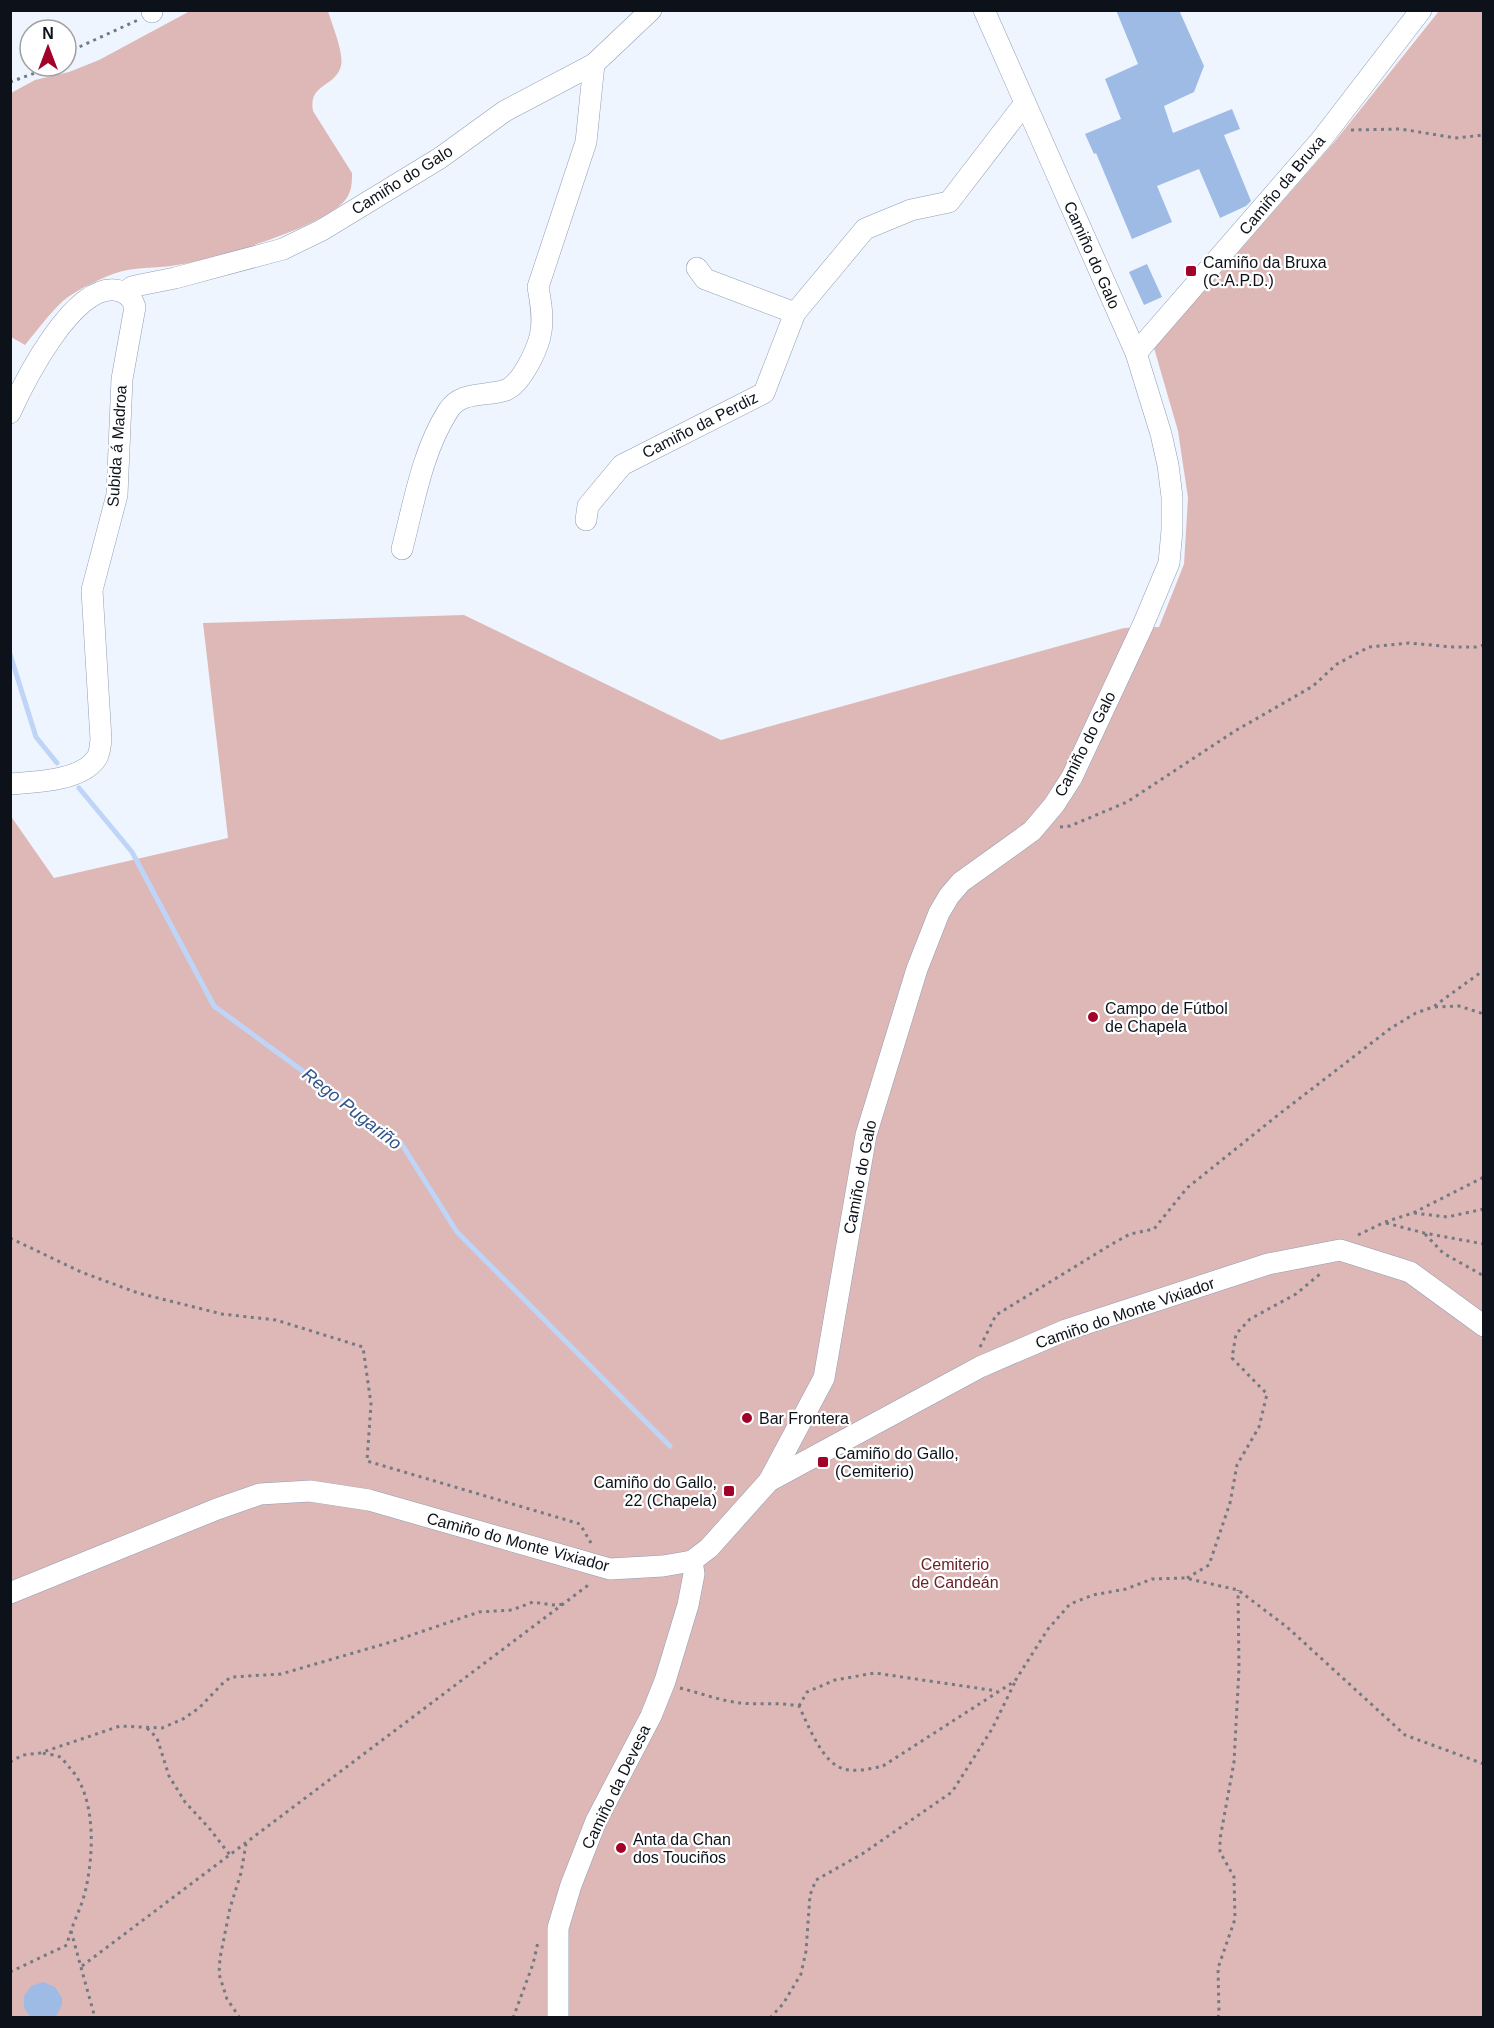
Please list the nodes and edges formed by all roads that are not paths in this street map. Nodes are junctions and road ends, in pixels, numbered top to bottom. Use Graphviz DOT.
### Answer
graph roads {
  1 [pos="984,10"];
  2 [pos="1421,10"];
  3 [pos="642,13"];
  4 [pos="594,64"];
  5 [pos="1025,103"];
  6 [pos="697,268"];
  7 [pos="124,292"];
  8 [pos="795,313"];
  9 [pos="1136,352"];
  10 [pos="10,413"];
  11 [pos="586,520"];
  12 [pos="402,549"];
  13 [pos="10,784"];
  14 [pos="1484,1326"];
  15 [pos="769,1480"];
  16 [pos="692,1561"];
  17 [pos="10,1593"];
  18 [pos="558,2018"];
  1 -- 5 [label="street, Camiño do Galo"];
  2 -- 9 [label="street, Camiño da Bruxa"];
  3 -- 4 [label="street, Camiño do Galo"];
  4 -- 7 [label="street, Camiño do Galo"];
  4 -- 12 [label="street"];
  5 -- 8 [label="street, Camiño da Perdiz"];
  5 -- 9 [label="street, Camiño do Galo"];
  6 -- 8 [label="street"];
  7 -- 10 [label="street"];
  7 -- 13 [label="street, Subida á Madroa"];
  8 -- 11 [label="street, Camiño da Perdiz"];
  9 -- 15 [label="street, Camiño do Galo"];
  14 -- 15 [label="street, Camiño do Monte Vixiador"];
  15 -- 16 [label="street, Camiño do Monte Vixiador"];
  16 -- 17 [label="street, Camiño do Monte Vixiador"];
  16 -- 18 [label="street, Camiño da Devesa"];
}
